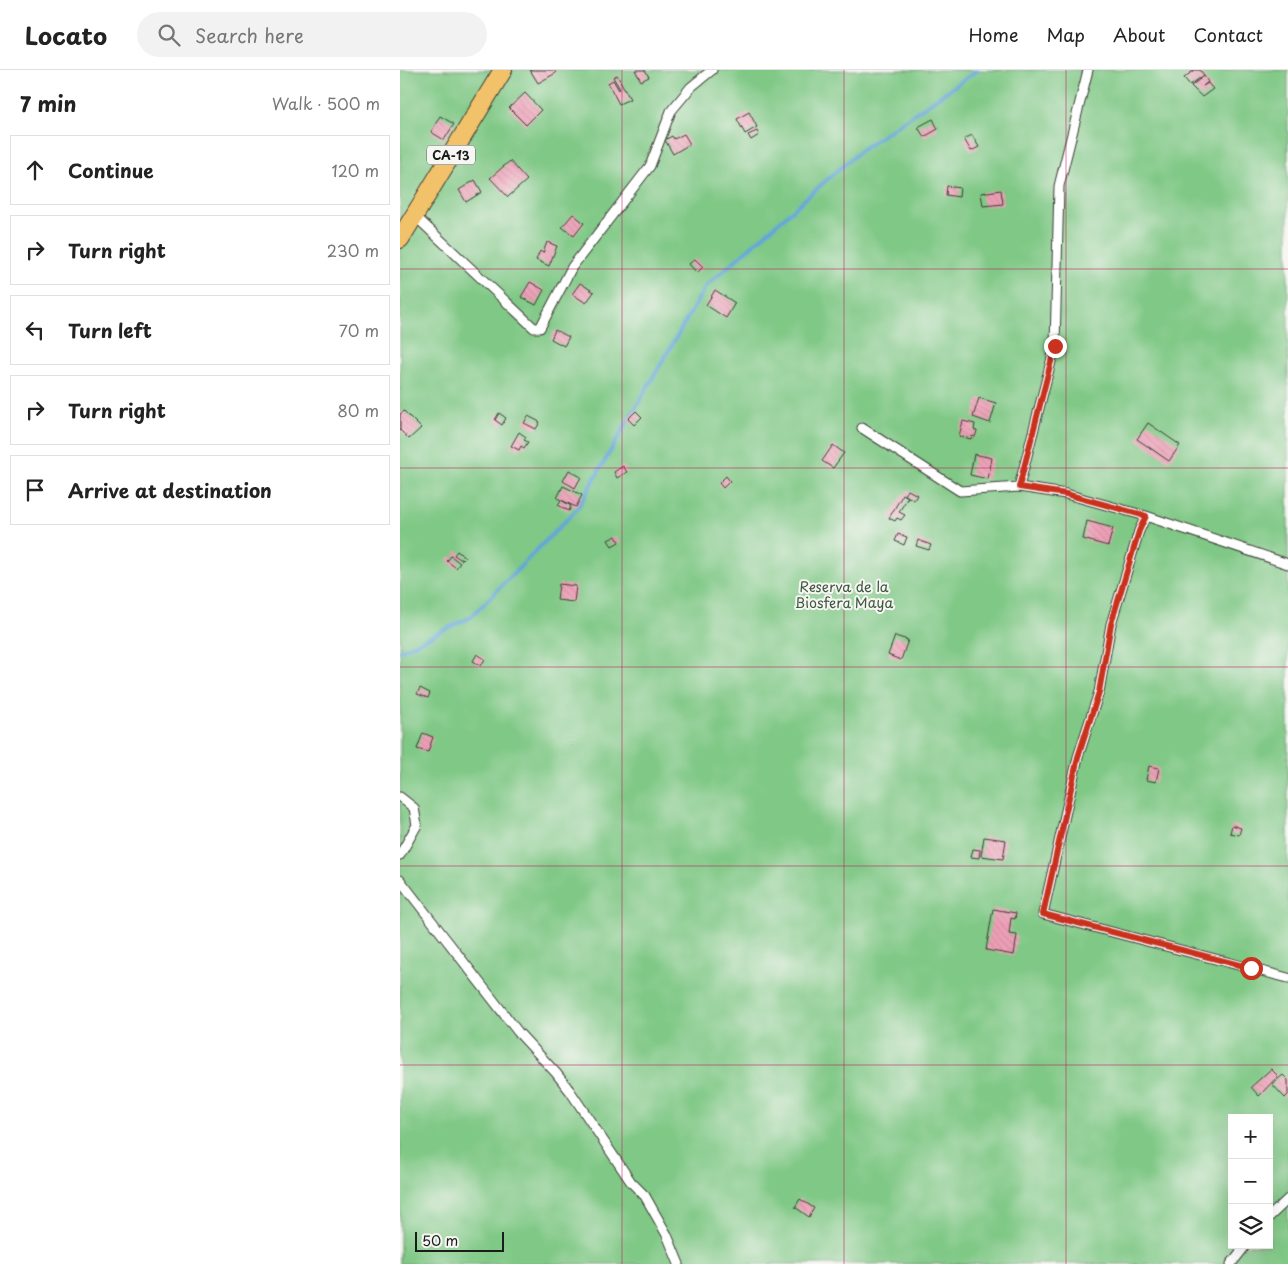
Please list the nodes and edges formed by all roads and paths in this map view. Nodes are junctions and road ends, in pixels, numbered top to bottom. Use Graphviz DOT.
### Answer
graph roads {
  1 [pos="503,70"];
  2 [pos="712,70"];
  3 [pos="1088,70"];
  4 [pos="414,215"];
  5 [pos="400,239"];
  6 [pos="862,428"];
  7 [pos="1019,487"];
  8 [pos="1146,516"];
  9 [pos="1288,564"];
  10 [pos="400,797"];
  11 [pos="400,855"];
  12 [pos="400,880"];
  13 [pos="1288,978"];
  14 [pos="1288,1199"];
  15 [pos="1273,1213"];
  16 [pos="1243,1249"];
  17 [pos="679,1264"];
  18 [pos="1231,1264"];
  1 -- 4 [label="highway, CA-13"];
  2 -- 4 [label="street"];
  3 -- 7 [label="street"];
  4 -- 5 [label="highway, CA-13"];
  6 -- 7 [label="street"];
  7 -- 8 [label="street"];
  8 -- 9 [label="street"];
  8 -- 13 [label="street"];
  10 -- 11 [label="street"];
  12 -- 17 [label="street"];
  14 -- 15 [label="street"];
  16 -- 18 [label="street"];
}
